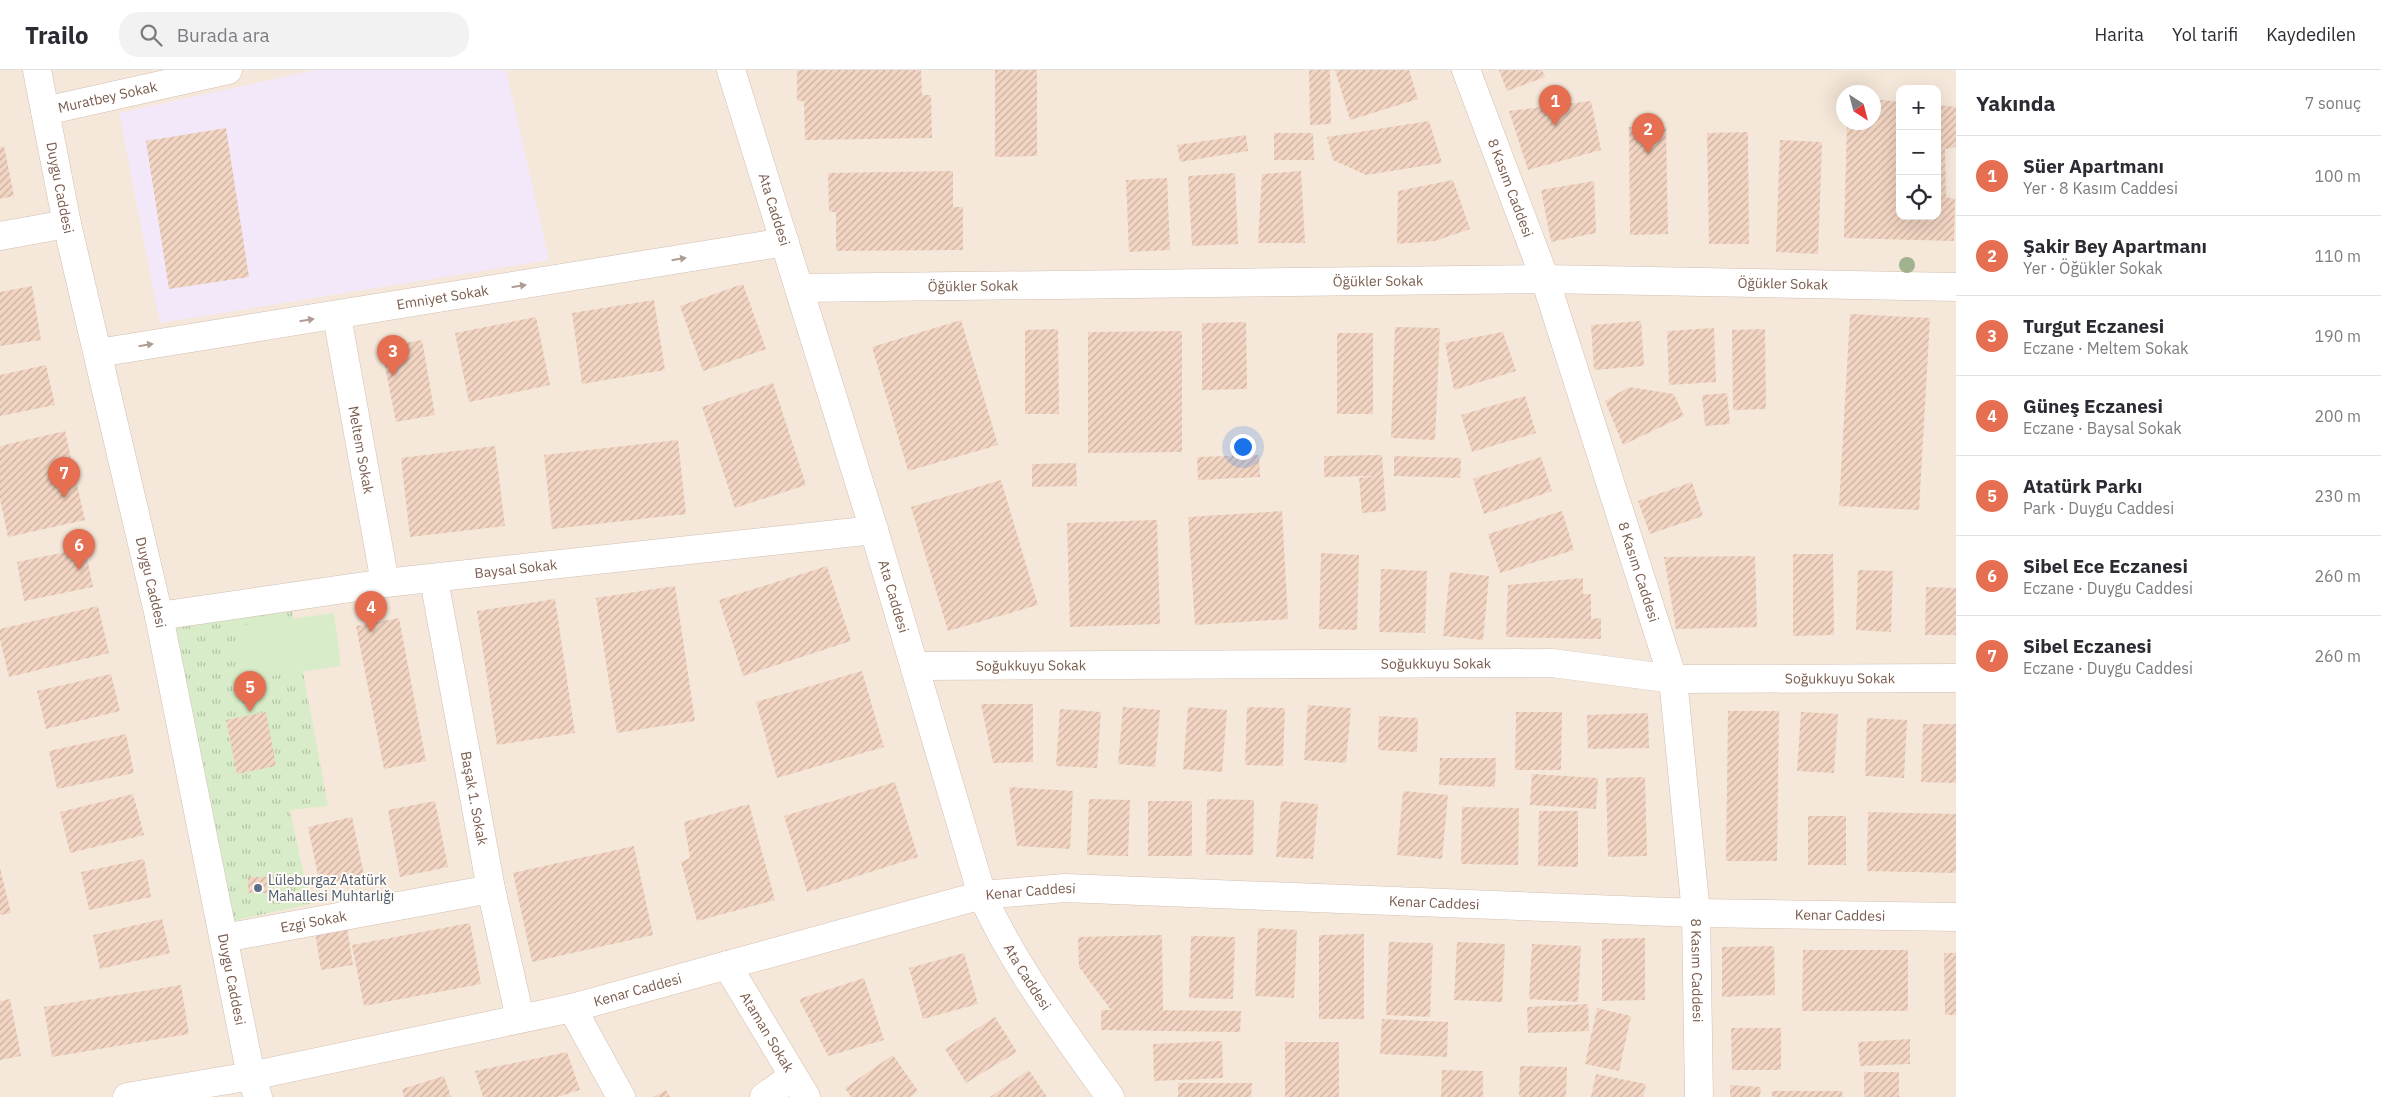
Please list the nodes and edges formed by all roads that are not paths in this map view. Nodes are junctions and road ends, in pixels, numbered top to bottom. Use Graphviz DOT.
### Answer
graph roads {
  1 [pos="37,70"];
  2 [pos="228,70"];
  3 [pos="731,70"];
  4 [pos="1466,70"];
  5 [pos="45,111"];
  6 [pos="67,224"];
  7 [pos="0,236"];
  8 [pos="785,242"];
  9 [pos="1545,279"];
  10 [pos="1956,287"];
  11 [pos="799,288"];
  12 [pos="337,316"];
  13 [pos="98,353"];
  14 [pos="874,530"];
  15 [pos="434,580"];
  16 [pos="385,584"];
  17 [pos="158,616"];
  18 [pos="915,666"];
  19 [pos="1956,678"];
  20 [pos="1674,679"];
  21 [pos="491,889"];
  22 [pos="982,895"];
  23 [pos="1696,913"];
  24 [pos="1956,917"];
  25 [pos="224,938"];
  26 [pos="727,965"];
  27 [pos="572,1008"];
  28 [pos="520,1018"];
  29 [pos="255,1087"];
  30 [pos="799,1087"];
  31 [pos="127,1097"];
  32 [pos="620,1097"];
  33 [pos="764,1097"];
  34 [pos="1110,1097"];
  35 [pos="1699,1097"];
  1 -- 5 [label="street, Duygu Caddesi"];
  2 -- 5 [label="street, Muratbey Sokak"];
  3 -- 8 [label="street, Ata Caddesi"];
  4 -- 9 [label="street, 8 Kasım Caddesi"];
  5 -- 6 [label="street, Duygu Caddesi"];
  6 -- 7 [label="street"];
  6 -- 13 [label="street, Duygu Caddesi"];
  8 -- 11 [label="street, Ata Caddesi"];
  12 -- 8 [label="street, Emniyet Sokak, one-way"];
  9 -- 10 [label="street, Öğükler Sokak"];
  9 -- 11 [label="street, Öğükler Sokak"];
  9 -- 20 [label="street, 8 Kasım Caddesi"];
  11 -- 14 [label="street, Ata Caddesi"];
  13 -- 12 [label="street, Emniyet Sokak, one-way"];
  12 -- 16 [label="street, Meltem Sokak"];
  13 -- 17 [label="street, Duygu Caddesi"];
  14 -- 15 [label="street, Baysal Sokak"];
  14 -- 18 [label="street, Ata Caddesi"];
  15 -- 16 [label="street, Baysal Sokak"];
  15 -- 21 [label="street, Başak 1. Sokak"];
  16 -- 17 [label="street, Baysal Sokak"];
  17 -- 25 [label="street, Duygu Caddesi"];
  18 -- 20 [label="street, Soğukkuyu Sokak"];
  18 -- 22 [label="street, Ata Caddesi"];
  19 -- 20 [label="street, Soğukkuyu Sokak"];
  20 -- 23 [label="street, 8 Kasım Caddesi"];
  21 -- 25 [label="street, Ezgi Sokak"];
  21 -- 28 [label="street, Başak 1. Sokak"];
  22 -- 23 [label="street, Kenar Caddesi"];
  22 -- 26 [label="street, Kenar Caddesi"];
  22 -- 34 [label="street, Ata Caddesi"];
  23 -- 24 [label="street, Kenar Caddesi"];
  23 -- 35 [label="street, 8 Kasım Caddesi"];
  25 -- 29 [label="street, Duygu Caddesi"];
  26 -- 27 [label="street, Kenar Caddesi"];
  26 -- 30 [label="street, Ataman Sokak"];
  27 -- 28 [label="street, Kenar Caddesi"];
  27 -- 32 [label="street"];
  28 -- 29 [label="street, Kenar Caddesi"];
  29 -- 31 [label="street, Kenar Caddesi"];
  30 -- 33 [label="street"];
}
